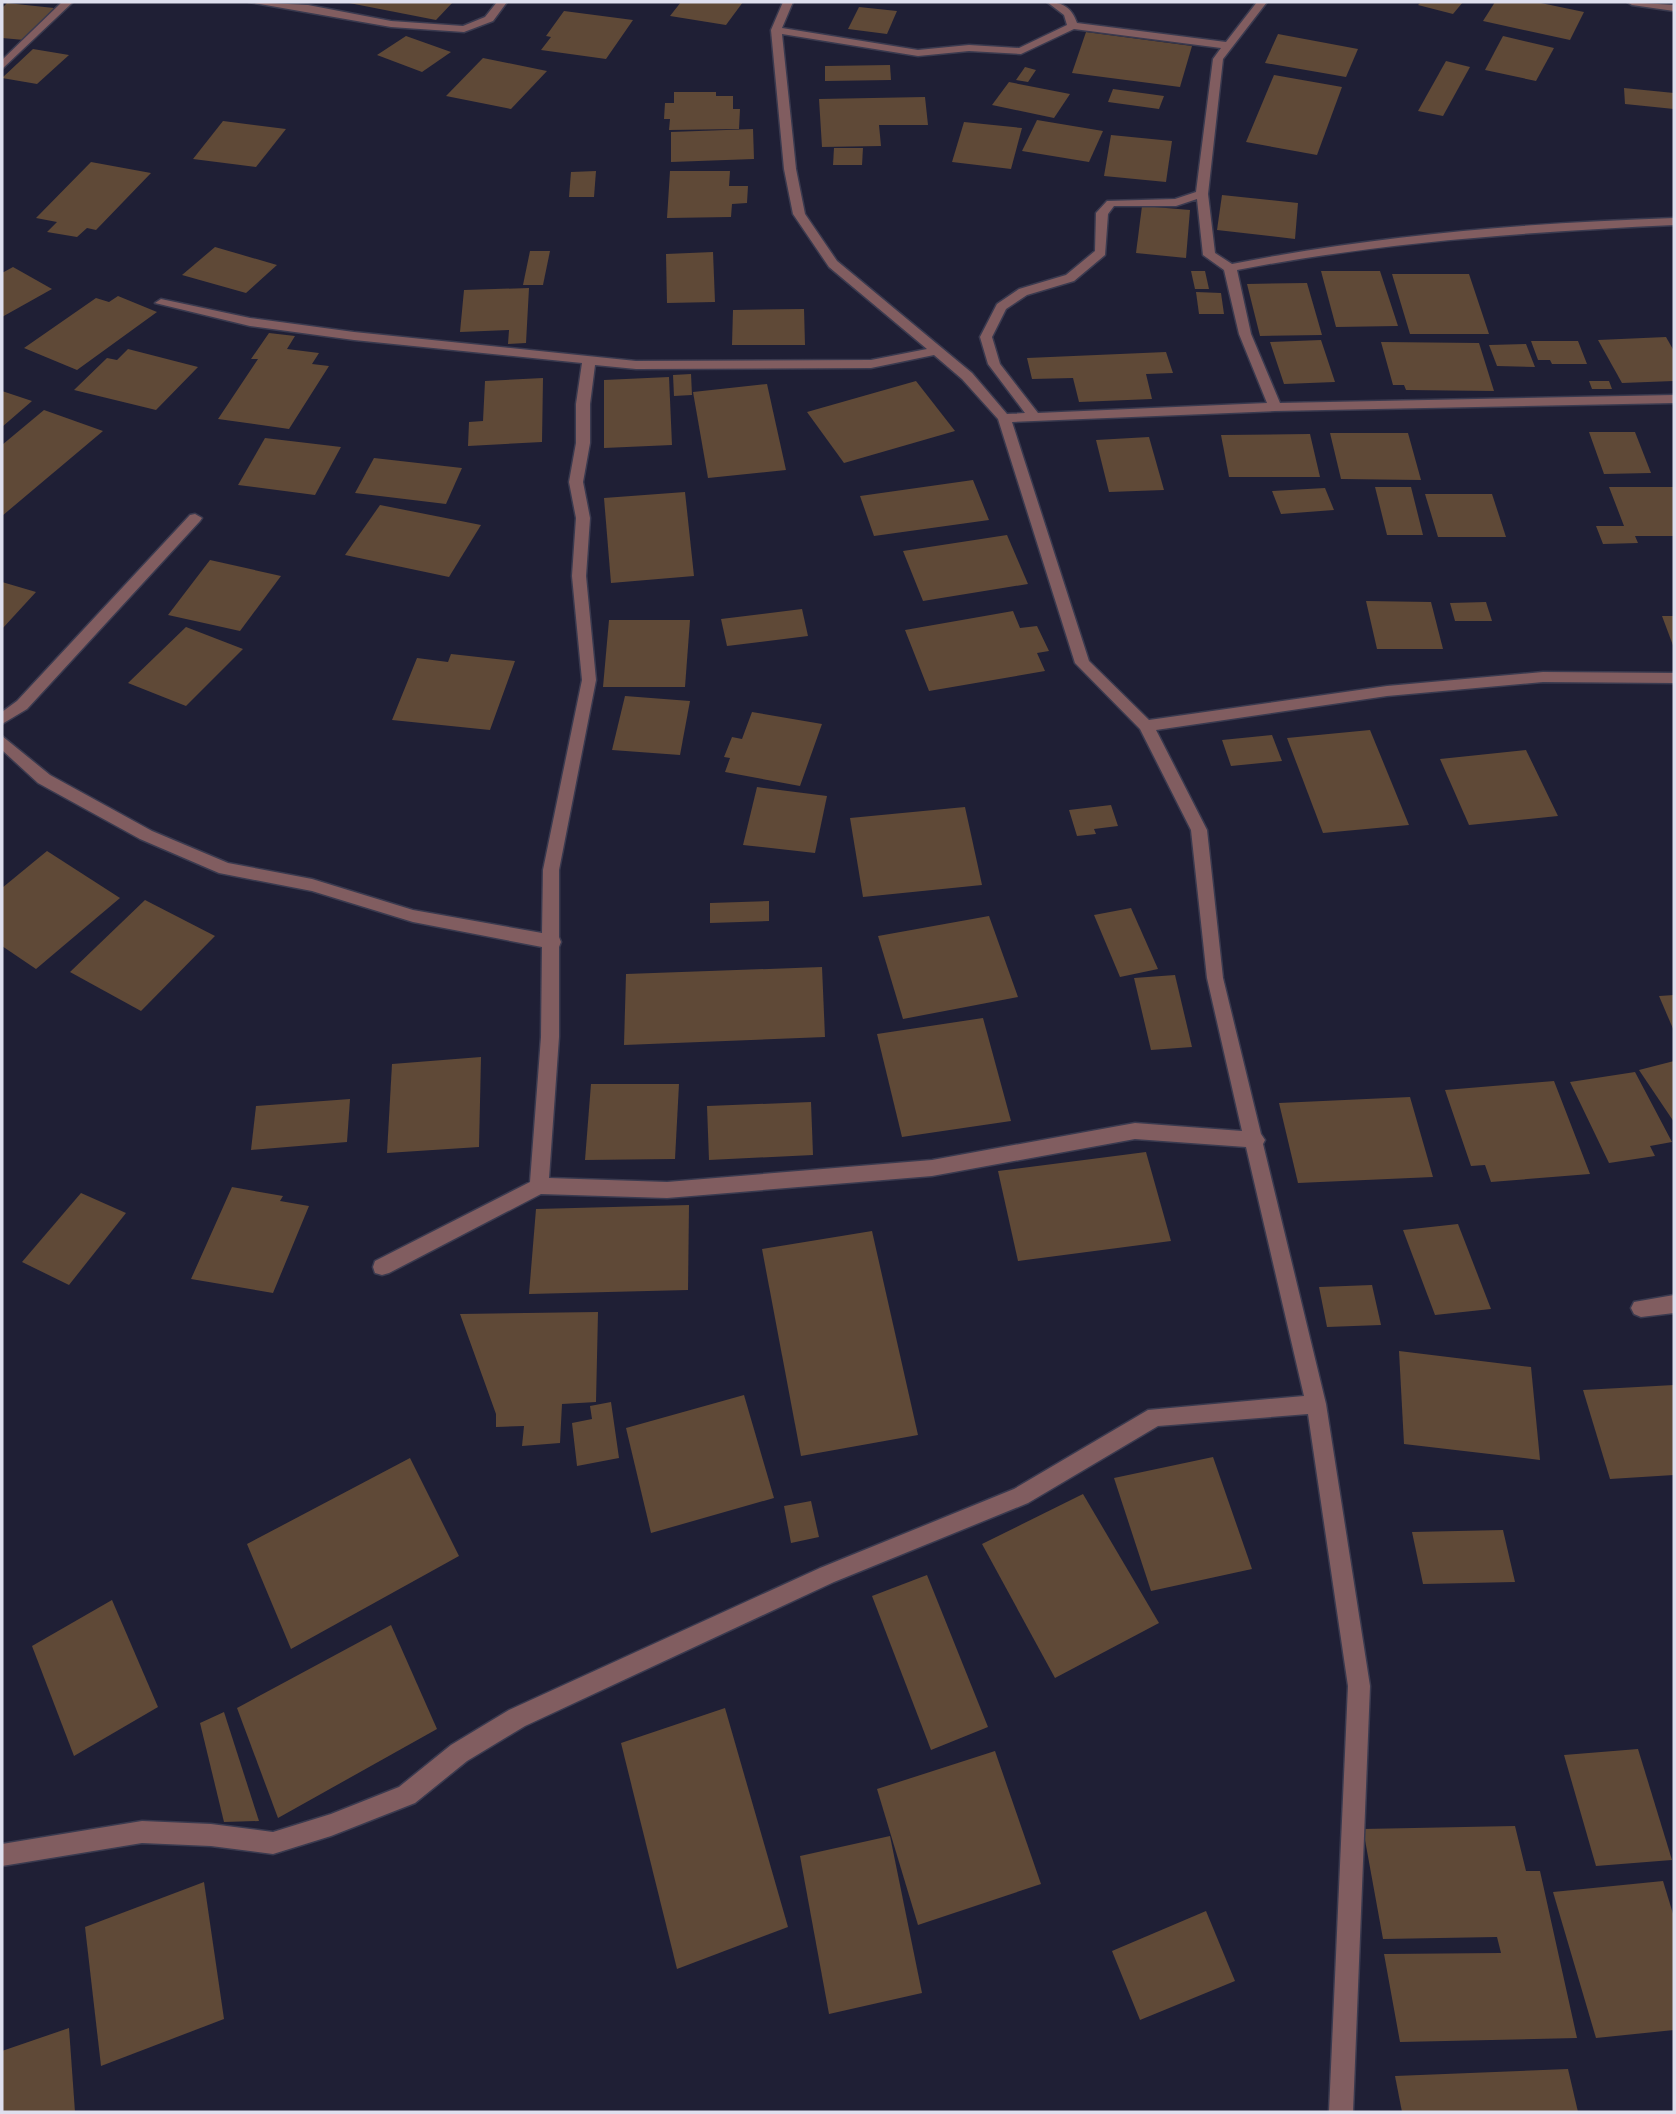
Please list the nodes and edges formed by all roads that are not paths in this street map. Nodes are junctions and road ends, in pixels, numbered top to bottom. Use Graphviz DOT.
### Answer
graph roads {
  1 [pos="68,2"];
  2 [pos="254,2"];
  3 [pos="502,2"];
  4 [pos="788,2"];
  5 [pos="1052,2"];
  6 [pos="1262,2"];
  7 [pos="1632,2"];
  8 [pos="312,5"];
  9 [pos="1674,8"];
  10 [pos="1073,26"];
  11 [pos="776,30"];
  12 [pos="1226,45"];
  13 [pos="2,66"];
  14 [pos="1202,194"];
  15 [pos="1674,222"];
  16 [pos="1230,268"];
  17 [pos="162,303"];
  18 [pos="935,351"];
  19 [pos="589,360"];
  20 [pos="1674,399"];
  21 [pos="1275,407"];
  22 [pos="1034,416"];
  23 [pos="1004,418"];
  24 [pos="195,518"];
  25 [pos="1674,678"];
  26 [pos="2,719"];
  27 [pos="1146,726"];
  28 [pos="2,742"];
  29 [pos="552,942"];
  30 [pos="1256,1140"];
  31 [pos="539,1186"];
  32 [pos="382,1267"];
  33 [pos="1674,1304"];
  34 [pos="1641,1308"];
  35 [pos="1316,1404"];
  36 [pos="2,1855"];
  37 [pos="1340,2112"];
  1 -- 13 [label="street"];
  2 -- 8 [label="street"];
  3 -- 8 [label="street"];
  4 -- 11 [label="street"];
  5 -- 10 [label="street"];
  6 -- 12 [label="street"];
  7 -- 9 [label="street"];
  10 -- 11 [label="street"];
  10 -- 12 [label="street"];
  11 -- 18 [label="street"];
  12 -- 14 [label="street"];
  14 -- 16 [label="street"];
  14 -- 22 [label="street"];
  15 -- 16 [label="street"];
  16 -- 21 [label="street"];
  17 -- 19 [label="street"];
  18 -- 19 [label="street"];
  18 -- 23 [label="street"];
  19 -- 29 [label="street"];
  20 -- 21 [label="street"];
  21 -- 22 [label="street"];
  22 -- 23 [label="street"];
  23 -- 27 [label="street"];
  24 -- 26 [label="street"];
  25 -- 27 [label="street"];
  27 -- 30 [label="street"];
  28 -- 29 [label="street"];
  29 -- 31 [label="street"];
  30 -- 31 [label="street"];
  30 -- 35 [label="street"];
  31 -- 32 [label="street"];
  33 -- 34 [label="street"];
  35 -- 36 [label="street"];
  35 -- 37 [label="street"];
}
